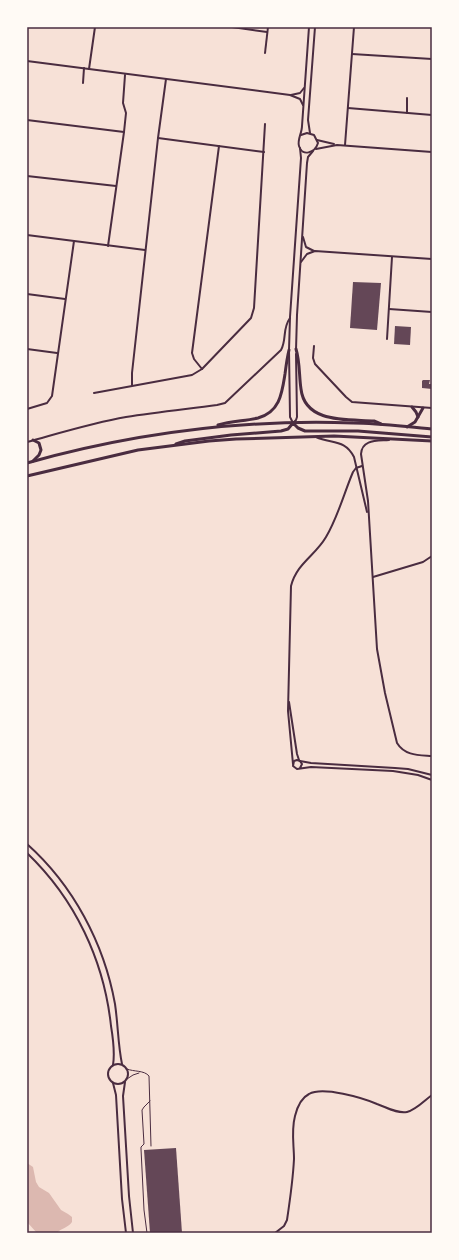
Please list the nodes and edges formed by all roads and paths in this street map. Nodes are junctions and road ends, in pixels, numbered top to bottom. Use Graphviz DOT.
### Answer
graph roads {
  1 [pos="95,27"];
  2 [pos="232,27"];
  3 [pos="268,27"];
  4 [pos="309,27"];
  5 [pos="315,27"];
  6 [pos="354,27"];
  7 [pos="267,32"];
  8 [pos="265,53"];
  9 [pos="352,54"];
  10 [pos="432,59"];
  11 [pos="27,61"];
  12 [pos="84,68"];
  13 [pos="89,69"];
  14 [pos="125,74"];
  15 [pos="166,79"];
  16 [pos="83,83"];
  17 [pos="305,85"];
  18 [pos="290,95"];
  19 [pos="407,98"];
  20 [pos="303,106"];
  21 [pos="348,108"];
  22 [pos="407,113"];
  23 [pos="432,115"];
  24 [pos="27,120"];
  25 [pos="265,124"];
  26 [pos="124,132"];
  27 [pos="301,135"];
  28 [pos="311,135"];
  29 [pos="158,138"];
  30 [pos="317,140"];
  31 [pos="337,145"];
  32 [pos="345,145"];
  33 [pos="219,146"];
  34 [pos="300,148"];
  35 [pos="316,148"];
  36 [pos="313,151"];
  37 [pos="264,152"];
  38 [pos="432,152"];
  39 [pos="27,176"];
  40 [pos="116,186"];
  41 [pos="27,235"];
  42 [pos="302,236"];
  43 [pos="74,241"];
  44 [pos="108,246"];
  45 [pos="145,250"];
  46 [pos="315,251"];
  47 [pos="392,257"];
  48 [pos="432,259"];
  49 [pos="301,262"];
  50 [pos="27,294"];
  51 [pos="65,299"];
  52 [pos="389,309"];
  53 [pos="432,312"];
  54 [pos="290,317"];
  55 [pos="387,339"];
  56 [pos="314,346"];
  57 [pos="27,349"];
  58 [pos="296,349"];
  59 [pos="289,350"];
  60 [pos="57,353"];
  61 [pos="202,369"];
  62 [pos="132,385"];
  63 [pos="94,392"];
  64 [pos="412,407"];
  65 [pos="424,408"];
  66 [pos="432,408"];
  67 [pos="27,409"];
  68 [pos="418,417"];
  69 [pos="293,423"];
  70 [pos="381,424"];
  71 [pos="213,427"];
  72 [pos="407,427"];
  73 [pos="432,428"];
  74 [pos="314,437"];
  75 [pos="432,437"];
  76 [pos="34,440"];
  77 [pos="404,440"];
  78 [pos="432,441"];
  79 [pos="27,442"];
  80 [pos="172,445"];
  81 [pos="28,463"];
  82 [pos="362,466"];
  83 [pos="356,468"];
  84 [pos="27,477"];
  85 [pos="368,513"];
  86 [pos="432,556"];
  87 [pos="372,577"];
  88 [pos="289,695"];
  89 [pos="432,756"];
  90 [pos="300,761"];
  91 [pos="293,764"];
  92 [pos="300,768"];
  93 [pos="432,775"];
  94 [pos="432,780"];
  95 [pos="27,844"];
  96 [pos="27,853"];
  97 [pos="122,1064"];
  98 [pos="113,1065"];
  99 [pos="127,1069"];
  100 [pos="141,1072"];
  101 [pos="127,1079"];
  102 [pos="125,1082"];
  103 [pos="113,1083"];
  104 [pos="432,1095"];
  105 [pos="150,1101"];
  106 [pos="152,1146"];
  107 [pos="126,1233"];
  108 [pos="133,1233"];
  109 [pos="147,1233"];
  110 [pos="275,1233"];
  1 -- 13 [label="street"];
  2 -- 7 [label="street"];
  3 -- 7 [label="street"];
  4 -- 17 [label="street"];
  5 -- 28 [label="street"];
  6 -- 9 [label="street"];
  7 -- 8 [label="street"];
  9 -- 10 [label="street"];
  9 -- 21 [label="street"];
  11 -- 12 [label="street"];
  12 -- 13 [label="street"];
  12 -- 16 [label="street"];
  13 -- 14 [label="street"];
  14 -- 15 [label="street"];
  14 -- 26 [label="street"];
  15 -- 18 [label="street"];
  15 -- 29 [label="street"];
  17 -- 18 [label="street"];
  17 -- 20 [label="street"];
  18 -- 20 [label="street"];
  19 -- 22 [label="street"];
  20 -- 27 [label="street"];
  21 -- 22 [label="street"];
  21 -- 32 [label="street"];
  22 -- 23 [label="street"];
  24 -- 26 [label="street"];
  25 -- 37 [label="street"];
  26 -- 40 [label="street"];
  27 -- 28 [label="street"];
  27 -- 34 [label="street"];
  28 -- 30 [label="street"];
  29 -- 33 [label="street"];
  29 -- 45 [label="street"];
  30 -- 31 [label="street"];
  30 -- 35 [label="street"];
  31 -- 32 [label="street"];
  31 -- 35 [label="street"];
  32 -- 38 [label="street"];
  33 -- 37 [label="street"];
  33 -- 61 [label="street"];
  34 -- 36 [label="street"];
  34 -- 54 [label="street"];
  35 -- 36 [label="street"];
  36 -- 42 [label="street"];
  37 -- 61 [label="street"];
  39 -- 40 [label="street"];
  40 -- 44 [label="street"];
  41 -- 43 [label="street"];
  42 -- 46 [label="street"];
  42 -- 49 [label="street"];
  43 -- 44 [label="street"];
  43 -- 51 [label="street"];
  44 -- 45 [label="street"];
  45 -- 62 [label="street"];
  46 -- 47 [label="street"];
  46 -- 49 [label="street"];
  47 -- 48 [label="street"];
  47 -- 52 [label="street"];
  49 -- 58 [label="street"];
  50 -- 51 [label="street"];
  51 -- 60 [label="street"];
  52 -- 53 [label="street"];
  52 -- 55 [label="street"];
  54 -- 59 [label="street"];
  54 -- 76 [label="street"];
  56 -- 64 [label="street"];
  57 -- 60 [label="street"];
  58 -- 69 [label="street"];
  58 -- 70 [label="main road"];
  59 -- 69 [label="street"];
  59 -- 71 [label="main road"];
  60 -- 67 [label="street"];
  61 -- 62 [label="street"];
  62 -- 63 [label="street"];
  64 -- 65 [label="street"];
  64 -- 68 [label="main road"];
  65 -- 66 [label="street"];
  65 -- 68 [label="main road"];
  68 -- 72 [label="main road"];
  69 -- 70 [label="main road"];
  69 -- 71 [label="main road"];
  69 -- 75 [label="main road"];
  69 -- 80 [label="main road"];
  70 -- 72 [label="main road"];
  71 -- 81 [label="main road"];
  72 -- 73 [label="main road"];
  74 -- 77 [label="main road"];
  74 -- 80 [label="main road"];
  74 -- 83 [label="street"];
  76 -- 79 [label="street"];
  76 -- 81 [label="main road"];
  77 -- 78 [label="main road"];
  77 -- 82 [label="street"];
  80 -- 84 [label="main road"];
  82 -- 83 [label="street"];
  82 -- 85 [label="street"];
  83 -- 85 [label="street"];
  83 -- 88 [label="street"];
  85 -- 87 [label="street"];
  86 -- 87 [label="street"];
  87 -- 89 [label="street"];
  88 -- 90 [label="street"];
  88 -- 91 [label="street"];
  90 -- 91 [label="street"];
  90 -- 92 [label="street"];
  90 -- 93 [label="street"];
  91 -- 92 [label="street"];
  92 -- 94 [label="street"];
  95 -- 97 [label="street"];
  96 -- 98 [label="street"];
  97 -- 98 [label="street"];
  97 -- 99 [label="street"];
  98 -- 103 [label="street"];
  99 -- 100 [label="lane"];
  99 -- 101 [label="street"];
  100 -- 101 [label="lane"];
  100 -- 105 [label="lane"];
  101 -- 102 [label="street"];
  102 -- 103 [label="street"];
  102 -- 108 [label="street"];
  103 -- 107 [label="street"];
  104 -- 110 [label="street"];
  105 -- 106 [label="lane"];
  105 -- 109 [label="lane"];
}
